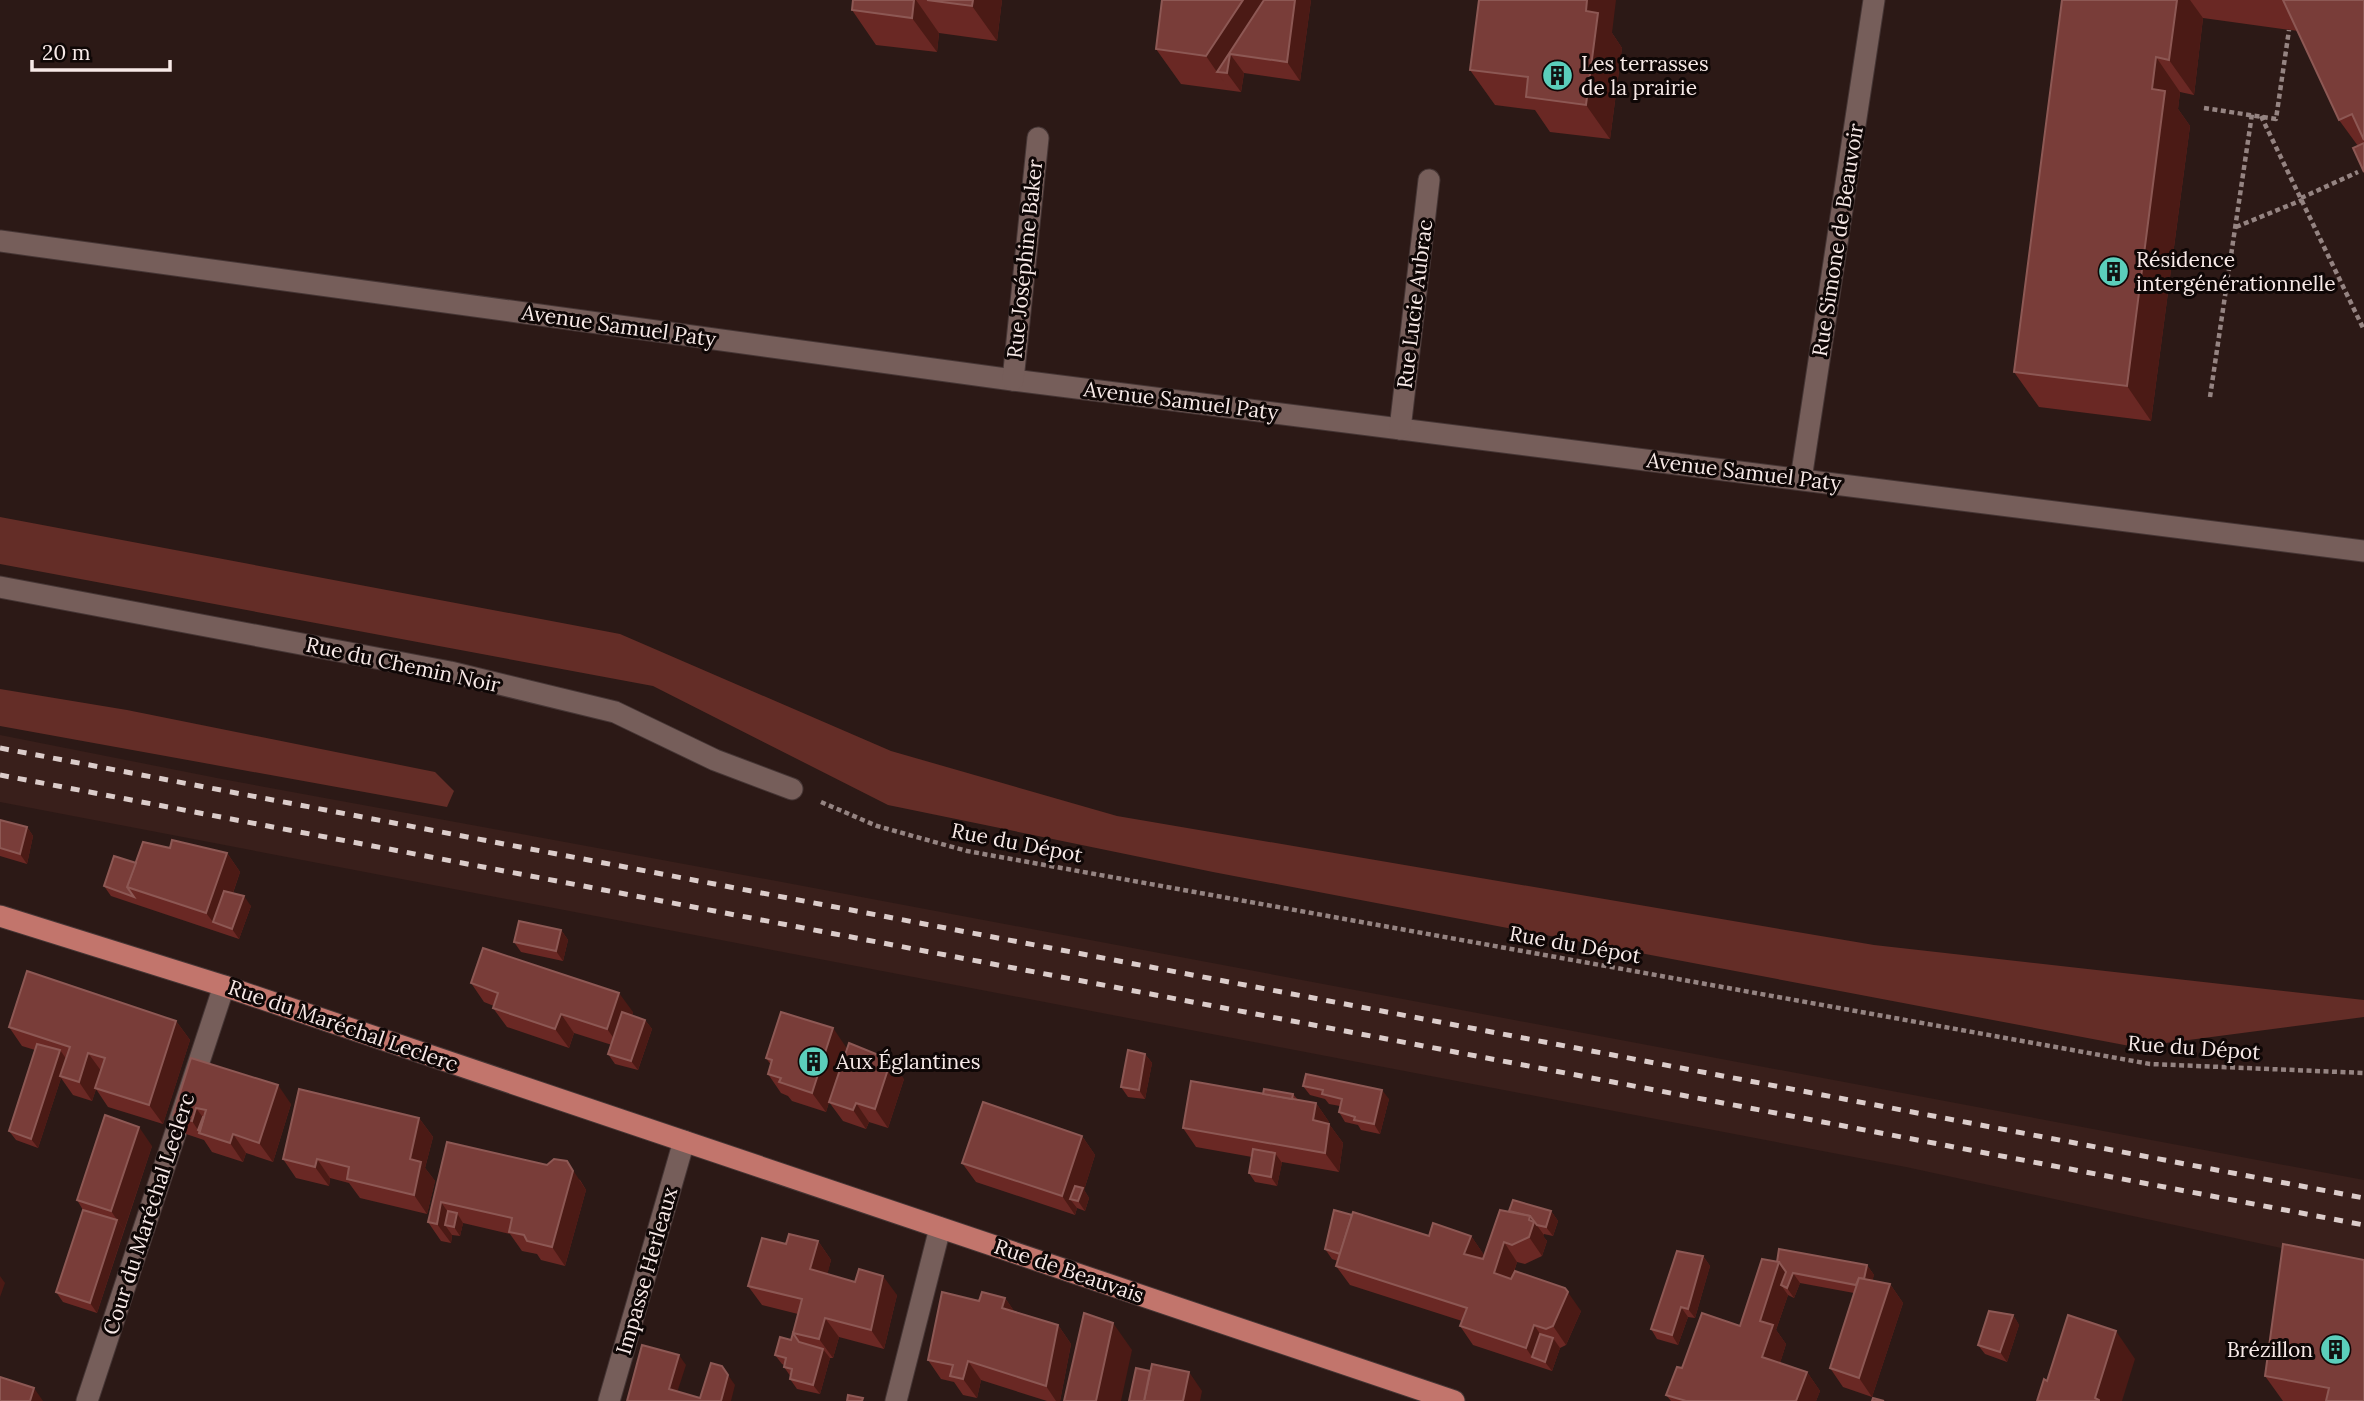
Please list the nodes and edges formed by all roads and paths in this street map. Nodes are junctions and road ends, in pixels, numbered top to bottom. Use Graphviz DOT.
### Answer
graph roads {
  1 [pos="1874,0"];
  2 [pos="2289,30"];
  3 [pos="2204,108"];
  4 [pos="2252,114"];
  5 [pos="2261,116"];
  6 [pos="1038,138"];
  7 [pos="2358,172"];
  8 [pos="1429,180"];
  9 [pos="2302,199"];
  10 [pos="2235,228"];
  11 [pos="0,241"];
  12 [pos="2364,330"];
  13 [pos="1013,380"];
  14 [pos="2210,397"];
  15 [pos="1400,429"];
  16 [pos="1801,479"];
  17 [pos="2364,551"];
  18 [pos="0,587"];
  19 [pos="792,789"];
  20 [pos="0,916"];
  21 [pos="224,986"];
  22 [pos="2364,1073"];
  23 [pos="684,1141"];
  24 [pos="940,1227"];
  25 [pos="87,1401"];
  26 [pos="609,1401"];
  27 [pos="896,1401"];
  28 [pos="1454,1401"];
  1 -- 16 [label="street, Rue Simone de Beauvoir"];
  2 -- 5 [label="path"];
  3 -- 4 [label="path"];
  4 -- 5 [label="path"];
  4 -- 10 [label="path"];
  5 -- 9 [label="path"];
  6 -- 13 [label="street, Rue Joséphine Baker"];
  7 -- 9 [label="path"];
  8 -- 15 [label="street, Rue Lucie Aubrac"];
  9 -- 10 [label="path"];
  9 -- 12 [label="path"];
  10 -- 14 [label="path"];
  11 -- 13 [label="street, Avenue Samuel Paty"];
  13 -- 15 [label="street, Avenue Samuel Paty"];
  15 -- 16 [label="street, Avenue Samuel Paty"];
  16 -- 17 [label="street, Avenue Samuel Paty"];
  18 -- 19 [label="street, Rue du Chemin Noir"];
  19 -- 22 [label="path, Rue du Dépot"];
  20 -- 21 [label="main road, Rue du Maréchal Leclerc"];
  21 -- 23 [label="main road, Rue du Maréchal Leclerc"];
  21 -- 25 [label="street, Cour du Maréchal Leclerc"];
  23 -- 24 [label="main road, Rue de Beauvais"];
  23 -- 26 [label="street, Impasse Herleaux"];
  24 -- 27 [label="street"];
  24 -- 28 [label="main road, Rue de Beauvais"];
}
